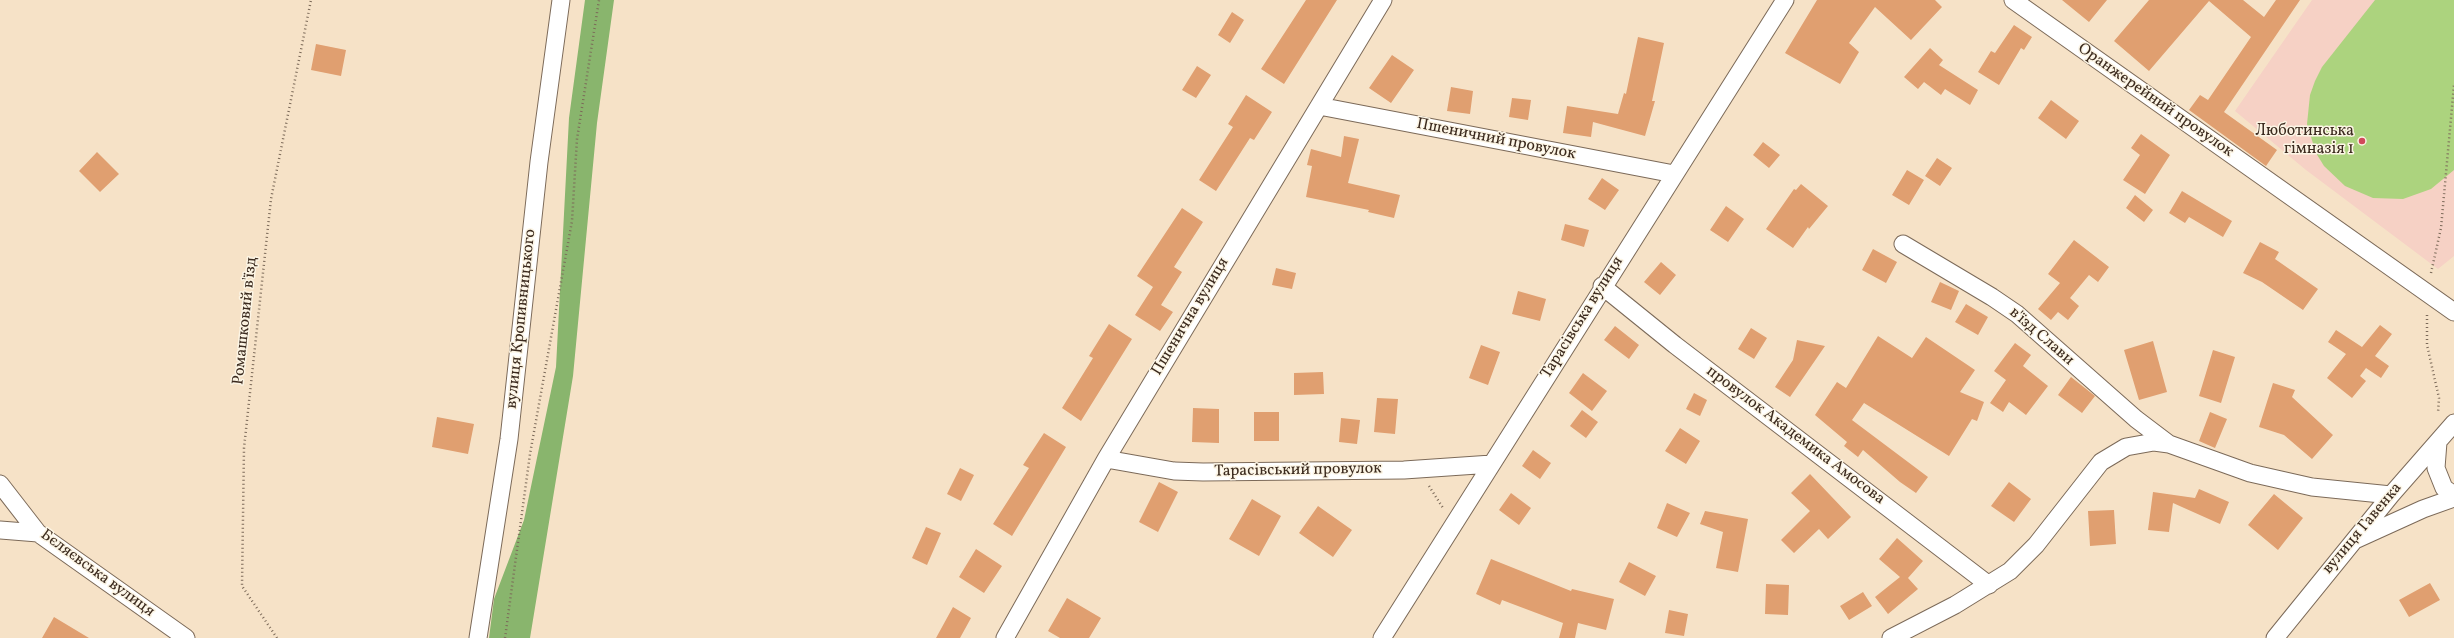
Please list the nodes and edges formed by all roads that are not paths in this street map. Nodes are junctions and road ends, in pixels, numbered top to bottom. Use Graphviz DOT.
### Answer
graph roads {
  1 [pos="560,0"];
  2 [pos="1383,0"];
  3 [pos="1785,0"];
  4 [pos="2014,0"];
  5 [pos="1319,106"];
  6 [pos="1674,174"];
  7 [pos="1903,244"];
  8 [pos="1602,286"];
  9 [pos="2454,312"];
  10 [pos="2454,423"];
  11 [pos="2438,442"];
  12 [pos="2169,444"];
  13 [pos="1106,460"];
  14 [pos="1492,464"];
  15 [pos="0,484"];
  16 [pos="2454,494"];
  17 [pos="2391,495"];
  18 [pos="2454,498"];
  19 [pos="0,530"];
  20 [pos="38,533"];
  21 [pos="2353,541"];
  22 [pos="1989,585"];
  23 [pos="186,638"];
  24 [pos="478,638"];
  25 [pos="1005,638"];
  26 [pos="1382,638"];
  27 [pos="1892,638"];
  28 [pos="2275,638"];
  1 -- 24 [label="street, вулиця Кропивницького"];
  2 -- 5 [label="street, Пшенична вулиця"];
  3 -- 6 [label="street, Тарасівська вулиця"];
  4 -- 9 [label="street, Оранжерейний провулок"];
  5 -- 6 [label="street, Пшеничний провулок"];
  5 -- 13 [label="street, Пшенична вулиця"];
  6 -- 8 [label="street, Тарасівська вулиця"];
  7 -- 12 [label="street, в'їзд Слави"];
  8 -- 14 [label="street, Тарасівська вулиця"];
  8 -- 22 [label="street, провулок Академика Амосова"];
  10 -- 11 [label="street, вулиця Гавенка"];
  11 -- 16 [label="street"];
  11 -- 17 [label="street, вулиця Гавенка"];
  12 -- 17 [label="street"];
  12 -- 22 [label="street"];
  13 -- 14 [label="street, Тарасівський провулок"];
  13 -- 25 [label="street, Пшенична вулиця"];
  14 -- 26 [label="street, Тарасівська вулиця"];
  15 -- 20 [label="street, Бєляєвська вулиця"];
  17 -- 21 [label="street, вулиця Гавенка"];
  18 -- 21 [label="street"];
  19 -- 20 [label="street"];
  20 -- 23 [label="street, Бєляєвська вулиця"];
  21 -- 28 [label="street, вулиця Гавенка"];
  22 -- 27 [label="street"];
}
